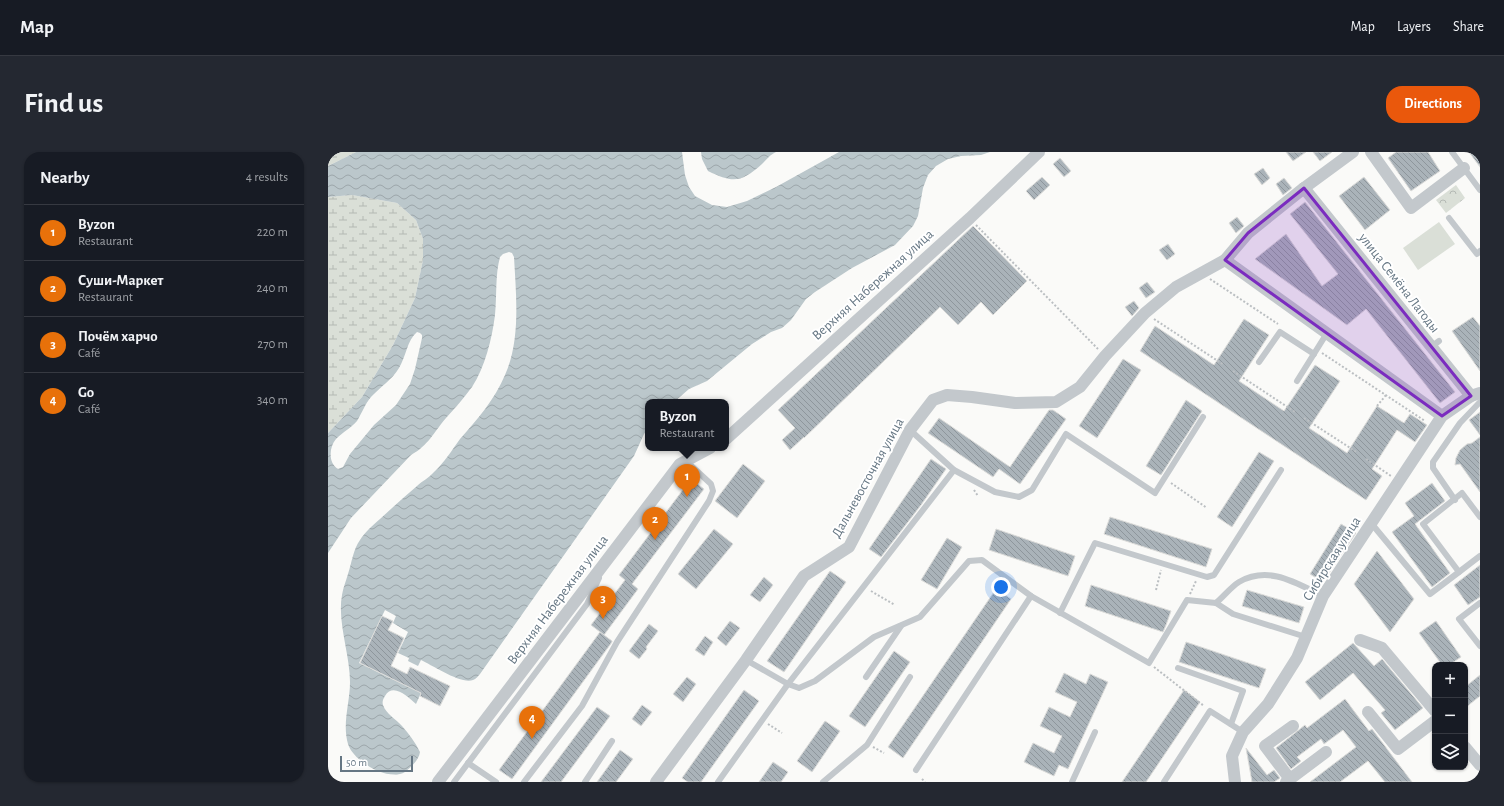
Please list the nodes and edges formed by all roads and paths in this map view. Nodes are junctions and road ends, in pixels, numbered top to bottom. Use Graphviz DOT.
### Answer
graph roads {
  1 [pos="1039,152"];
  2 [pos="1353,152"];
  3 [pos="1371,152"];
  4 [pos="1452,152"];
  5 [pos="1464,168"];
  6 [pos="1304,188"];
  7 [pos="1480,190"];
  8 [pos="970,218"];
  9 [pos="1449,218"];
  10 [pos="1480,251"];
  11 [pos="1225,260"];
  12 [pos="1145,313"];
  13 [pos="1327,333"];
  14 [pos="1314,354"];
  15 [pos="1104,356"];
  16 [pos="1259,362"];
  17 [pos="1224,365"];
  18 [pos="1233,371"];
  19 [pos="1297,381"];
  20 [pos="1386,395"];
  21 [pos="1477,397"];
  22 [pos="1378,406"];
  23 [pos="1295,412"];
  24 [pos="1442,416"];
  25 [pos="1203,418"];
  26 [pos="1304,418"];
  27 [pos="910,430"];
  28 [pos="729,436"];
  29 [pos="704,451"];
  30 [pos="1358,454"];
  31 [pos="1366,459"];
  32 [pos="686,461"];
  33 [pos="954,470"];
  34 [pos="1281,470"];
  35 [pos="1387,473"];
  36 [pos="1170,482"];
  37 [pos="1455,500"];
  38 [pos="1207,508"];
  39 [pos="1480,517"];
  40 [pos="1371,523"];
  41 [pos="1480,556"];
  42 [pos="606,561"];
  43 [pos="1163,564"];
  44 [pos="1459,572"];
  45 [pos="1199,574"];
  46 [pos="864,587"];
  47 [pos="1156,590"];
  48 [pos="1031,596"];
  49 [pos="1323,596"];
  50 [pos="1188,600"];
  51 [pos="1216,603"];
  52 [pos="1480,603"];
  53 [pos="895,605"];
  54 [pos="1060,613"];
  55 [pos="902,624"];
  56 [pos="1306,637"];
  57 [pos="1360,640"];
  58 [pos="1480,646"];
  59 [pos="746,660"];
  60 [pos="1149,663"];
  61 [pos="1178,668"];
  62 [pos="866,677"];
  63 [pos="910,677"];
  64 [pos="788,684"];
  65 [pos="1432,707"];
  66 [pos="1210,711"];
  67 [pos="1368,712"];
  68 [pos="762,720"];
  69 [pos="1432,723"];
  70 [pos="1231,724"];
  71 [pos="1293,726"];
  72 [pos="1094,732"];
  73 [pos="1243,732"];
  74 [pos="782,733"];
  75 [pos="612,741"];
  76 [pos="867,745"];
  77 [pos="1468,750"];
  78 [pos="1326,752"];
  79 [pos="884,753"];
  80 [pos="468,763"];
  81 [pos="1480,763"];
  82 [pos="916,770"];
  83 [pos="922,779"];
  84 [pos="1288,781"];
  85 [pos="438,782"];
  86 [pos="454,782"];
  87 [pos="496,782"];
  88 [pos="524,782"];
  89 [pos="584,782"];
  90 [pos="656,782"];
  91 [pos="718,782"];
  92 [pos="823,782"];
  93 [pos="926,782"];
  94 [pos="1072,782"];
  95 [pos="1164,782"];
  96 [pos="1235,782"];
  1 -- 8 [label="street, Верхняя Набережная улица"];
  2 -- 6 [label="street, Дальневосточная улица"];
  3 -- 5 [label="street"];
  4 -- 5 [label="lane"];
  5 -- 7 [label="lane"];
  6 -- 11 [label="street, Дальневосточная улица"];
  6 -- 21 [label="street, улица Семёна Лагоды"];
  8 -- 15 [label="path"];
  8 -- 28 [label="street, Верхняя Набережная улица"];
  9 -- 10 [label="lane"];
  11 -- 12 [label="street, Дальневосточная улица"];
  11 -- 13 [label="street"];
  12 -- 15 [label="street, Дальневосточная улица"];
  12 -- 17 [label="path"];
  13 -- 14 [label="lane"];
  13 -- 24 [label="street"];
  14 -- 16 [label="lane"];
  14 -- 19 [label="lane"];
  15 -- 27 [label="street, Дальневосточная улица"];
  18 -- 23 [label="path"];
  20 -- 22 [label="path"];
  21 -- 24 [label="street, Сибирская улица"];
  21 -- 37 [label="lane"];
  24 -- 40 [label="street, Сибирская улица"];
  25 -- 33 [label="lane"];
  26 -- 30 [label="path"];
  27 -- 33 [label="lane"];
  27 -- 59 [label="street, Дальневосточная улица"];
  29 -- 32 [label="street, Верхняя Набережная улица"];
  31 -- 35 [label="path"];
  32 -- 42 [label="street, Верхняя Набережная улица"];
  32 -- 88 [label="lane"];
  33 -- 46 [label="lane"];
  34 -- 45 [label="lane"];
  36 -- 38 [label="path"];
  37 -- 39 [label="lane"];
  37 -- 44 [label="lane"];
  40 -- 44 [label="lane"];
  40 -- 49 [label="street, Сибирская улица"];
  41 -- 44 [label="lane"];
  42 -- 80 [label="lane"];
  42 -- 85 [label="street, Верхняя Набережная улица"];
  43 -- 45 [label="lane"];
  43 -- 47 [label="path"];
  43 -- 54 [label="lane"];
  45 -- 50 [label="path"];
  46 -- 53 [label="path"];
  46 -- 64 [label="lane"];
  48 -- 54 [label="lane"];
  48 -- 55 [label="lane"];
  48 -- 82 [label="lane"];
  49 -- 51 [label="lane"];
  49 -- 56 [label="street, Сибирская улица"];
  50 -- 51 [label="lane"];
  50 -- 60 [label="lane"];
  51 -- 56 [label="lane"];
  52 -- 58 [label="lane"];
  54 -- 60 [label="lane"];
  55 -- 62 [label="lane"];
  55 -- 64 [label="lane"];
  56 -- 73 [label="street, Сибирская улица"];
  57 -- 65 [label="street"];
  59 -- 64 [label="lane"];
  59 -- 90 [label="street, Дальневосточная улица"];
  60 -- 66 [label="path"];
  61 -- 70 [label="lane"];
  63 -- 76 [label="lane"];
  64 -- 68 [label="lane"];
  66 -- 70 [label="lane"];
  66 -- 95 [label="lane"];
  67 -- 69 [label="street"];
  68 -- 74 [label="path"];
  68 -- 91 [label="lane"];
  70 -- 73 [label="lane"];
  71 -- 84 [label="street"];
  72 -- 94 [label="lane"];
  73 -- 96 [label="street, Сибирская улица"];
  75 -- 89 [label="lane"];
  76 -- 79 [label="path"];
  76 -- 92 [label="lane"];
  77 -- 81 [label="street"];
  78 -- 84 [label="street"];
  80 -- 86 [label="lane"];
  80 -- 87 [label="lane"];
  83 -- 93 [label="path"];
}
